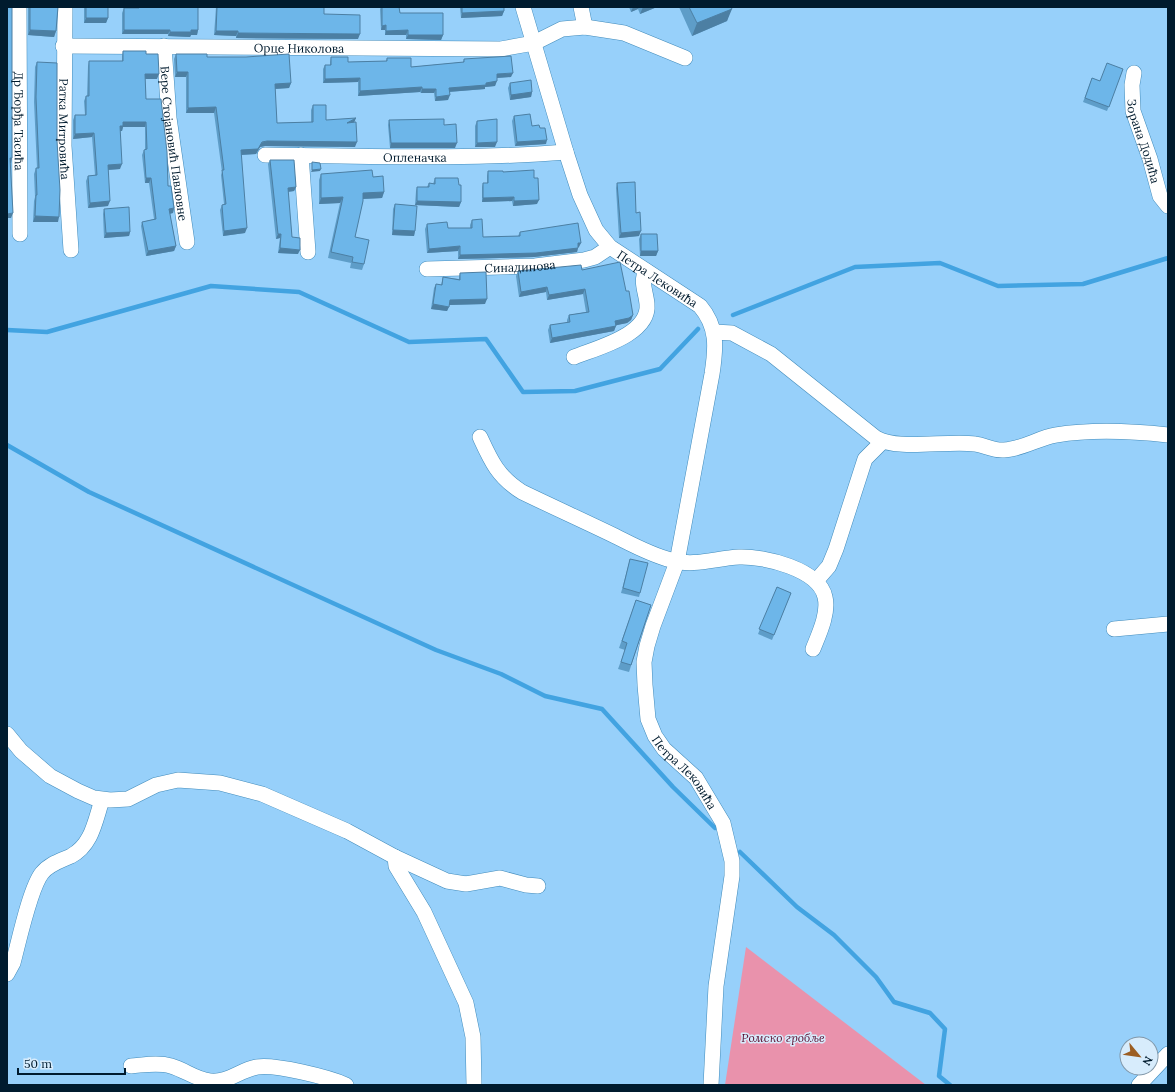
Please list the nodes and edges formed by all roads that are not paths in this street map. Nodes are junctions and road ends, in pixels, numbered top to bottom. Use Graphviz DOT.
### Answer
graph roads {
  1 [pos="19,7"];
  2 [pos="65,7"];
  3 [pos="523,7"];
  4 [pos="581,7"];
  5 [pos="585,27"];
  6 [pos="534,43"];
  7 [pos="63,46"];
  8 [pos="164,46"];
  9 [pos="685,58"];
  10 [pos="1134,73"];
  11 [pos="566,152"];
  12 [pos="265,154"];
  13 [pos="301,155"];
  14 [pos="1168,206"];
  15 [pos="20,234"];
  16 [pos="187,242"];
  17 [pos="610,247"];
  18 [pos="71,250"];
  19 [pos="308,252"];
  20 [pos="426,269"];
  21 [pos="646,271"];
  22 [pos="714,332"];
  23 [pos="574,357"];
  24 [pos="1168,435"];
  25 [pos="480,437"];
  26 [pos="882,442"];
  27 [pos="677,562"];
  28 [pos="816,581"];
  29 [pos="1168,624"];
  30 [pos="1114,629"];
  31 [pos="813,649"];
  32 [pos="7,734"];
  33 [pos="102,800"];
  34 [pos="395,857"];
  35 [pos="538,886"];
  36 [pos="7,974"];
  37 [pos="1168,1054"];
  38 [pos="131,1066"];
  39 [pos="346,1085"];
  40 [pos="474,1085"];
  41 [pos="711,1085"];
  42 [pos="1139,1085"];
  1 -- 15 [label="street, Др Ђорђа Тасића"];
  2 -- 7 [label="street, Ратка Митровића"];
  3 -- 6 [label="street, Петра Лековића"];
  4 -- 5 [label="street"];
  5 -- 6 [label="street, Орце Николова"];
  5 -- 9 [label="street, Орце Николова"];
  6 -- 8 [label="street, Орце Николова"];
  6 -- 11 [label="street, Петра Лековића"];
  7 -- 8 [label="street, Орце Николова"];
  7 -- 18 [label="street, Ратка Митровића"];
  8 -- 16 [label="street, Вере Стојановић Павловне"];
  10 -- 14 [label="street, Зорана Додића"];
  11 -- 13 [label="street, Опленачка"];
  11 -- 17 [label="street, Петра Лековића"];
  12 -- 13 [label="street, Опленачка"];
  13 -- 19 [label="street"];
  17 -- 20 [label="street, Синадинова"];
  17 -- 21 [label="street, Петра Лековића"];
  21 -- 22 [label="street, Петра Лековића"];
  21 -- 23 [label="street"];
  22 -- 26 [label="street"];
  22 -- 27 [label="street, Петра Лековића"];
  24 -- 26 [label="street"];
  25 -- 27 [label="street"];
  26 -- 28 [label="street"];
  27 -- 28 [label="street"];
  27 -- 41 [label="street, Петра Лековића"];
  28 -- 31 [label="street"];
  29 -- 30 [label="street"];
  32 -- 33 [label="street"];
  33 -- 34 [label="street"];
  33 -- 36 [label="street"];
  34 -- 35 [label="street"];
  34 -- 40 [label="street"];
  37 -- 42 [label="street"];
  38 -- 39 [label="street"];
}
